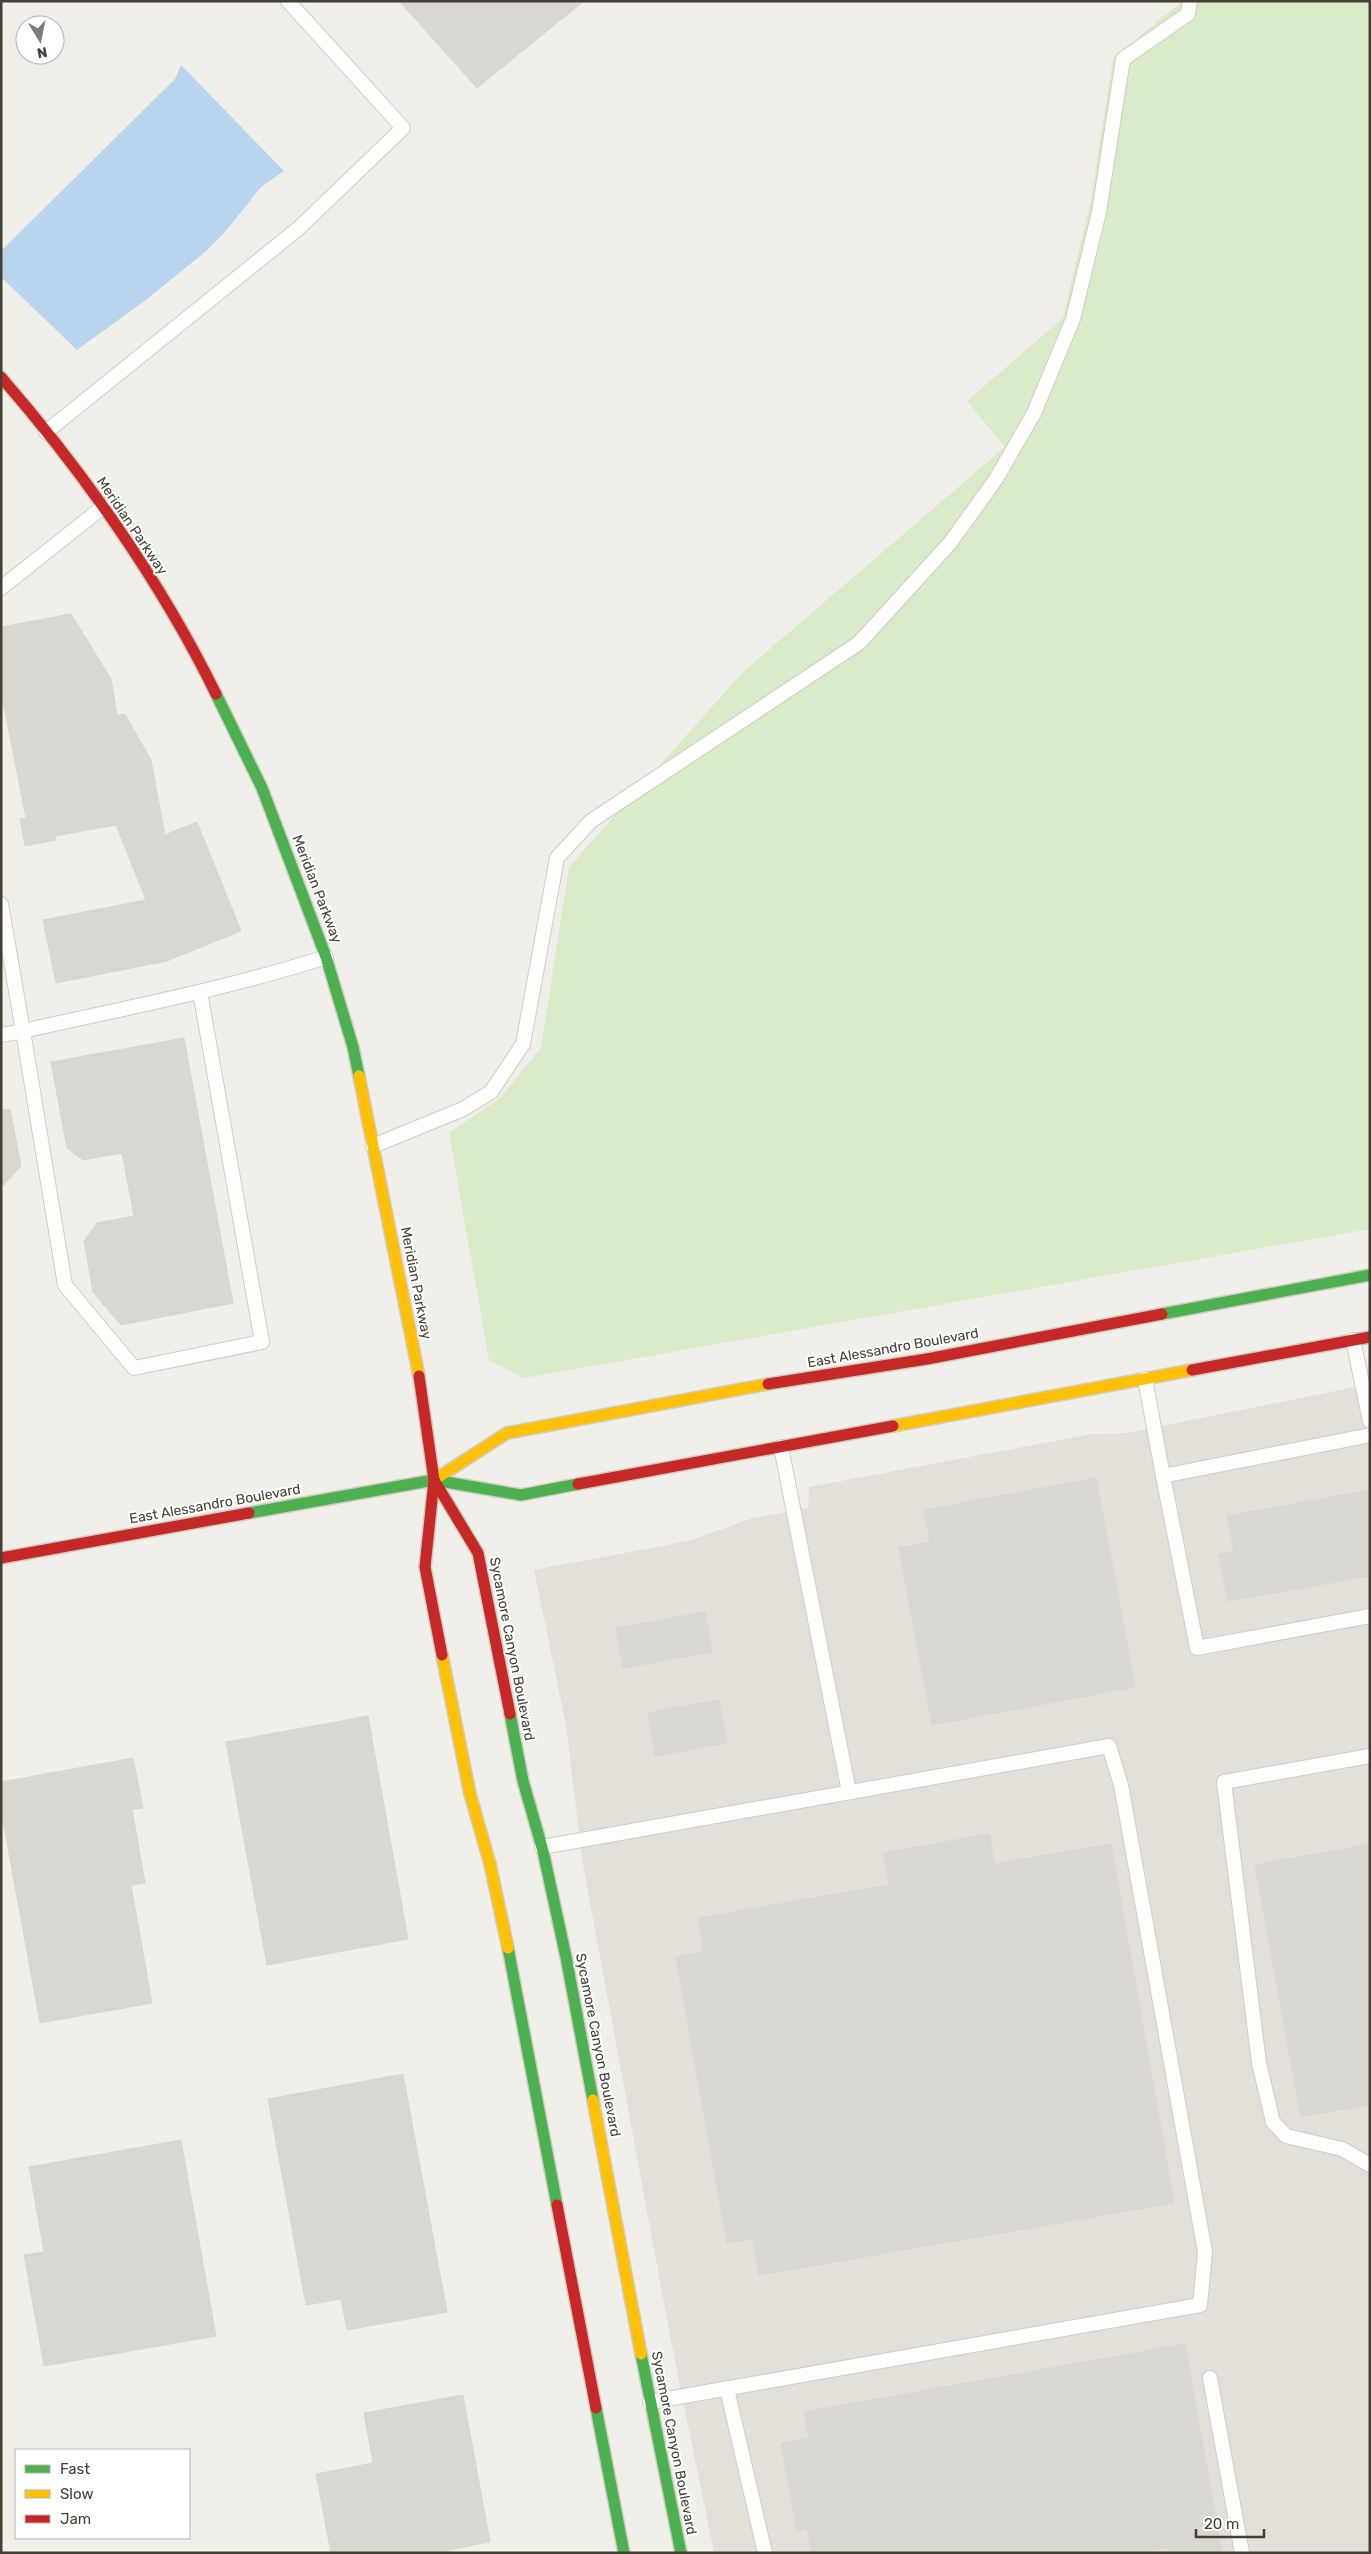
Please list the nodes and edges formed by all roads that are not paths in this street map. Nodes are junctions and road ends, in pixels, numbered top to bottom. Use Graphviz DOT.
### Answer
graph roads {
  1 [pos="288,1"];
  2 [pos="1190,1"];
  3 [pos="1,378"];
  4 [pos="46,432"];
  5 [pos="103,507"];
  6 [pos="1,588"];
  7 [pos="1,904"];
  8 [pos="326,957"];
  9 [pos="200,992"];
  10 [pos="23,1031"];
  11 [pos="1,1035"];
  12 [pos="372,1146"];
  13 [pos="1370,1275"];
  14 [pos="1370,1337"];
  15 [pos="1353,1340"];
  16 [pos="1145,1379"];
  17 [pos="1370,1421"];
  18 [pos="1370,1435"];
  19 [pos="781,1447"];
  20 [pos="1163,1476"];
  21 [pos="434,1480"];
  22 [pos="1,1558"];
  23 [pos="1370,1616"];
  24 [pos="1370,1756"];
  25 [pos="849,1792"];
  26 [pos="542,1847"];
  27 [pos="1370,2165"];
  28 [pos="1210,2378"];
  29 [pos="727,2389"];
  30 [pos="650,2402"];
  31 [pos="624,2553"];
  32 [pos="682,2553"];
  33 [pos="765,2553"];
  34 [pos="1242,2553"];
  1 -- 4 [label="lane"];
  2 -- 12 [label="lane"];
  3 -- 4 [label="main road, Meridian Parkway"];
  4 -- 5 [label="main road, Meridian Parkway"];
  5 -- 6 [label="lane"];
  5 -- 8 [label="main road, Meridian Parkway"];
  7 -- 10 [label="lane"];
  8 -- 9 [label="lane"];
  8 -- 12 [label="main road, Meridian Parkway"];
  9 -- 10 [label="lane"];
  9 -- 10 [label="lane"];
  10 -- 11 [label="lane"];
  12 -- 21 [label="main road, Meridian Parkway"];
  13 -- 21 [label="main road, East Alessandro Boulevard"];
  14 -- 15 [label="main road, East Alessandro Boulevard"];
  15 -- 16 [label="main road, East Alessandro Boulevard"];
  15 -- 17 [label="lane"];
  16 -- 19 [label="main road, East Alessandro Boulevard"];
  16 -- 20 [label="lane"];
  18 -- 20 [label="lane"];
  19 -- 21 [label="main road, East Alessandro Boulevard"];
  19 -- 25 [label="lane"];
  20 -- 23 [label="lane"];
  21 -- 22 [label="main road, East Alessandro Boulevard"];
  21 -- 26 [label="main road, Sycamore Canyon Boulevard"];
  21 -- 31 [label="main road"];
  24 -- 27 [label="lane"];
  25 -- 26 [label="lane"];
  25 -- 29 [label="lane"];
  26 -- 30 [label="main road, Sycamore Canyon Boulevard"];
  28 -- 34 [label="lane"];
  29 -- 30 [label="lane"];
  29 -- 33 [label="lane"];
  30 -- 32 [label="main road, Sycamore Canyon Boulevard"];
}
